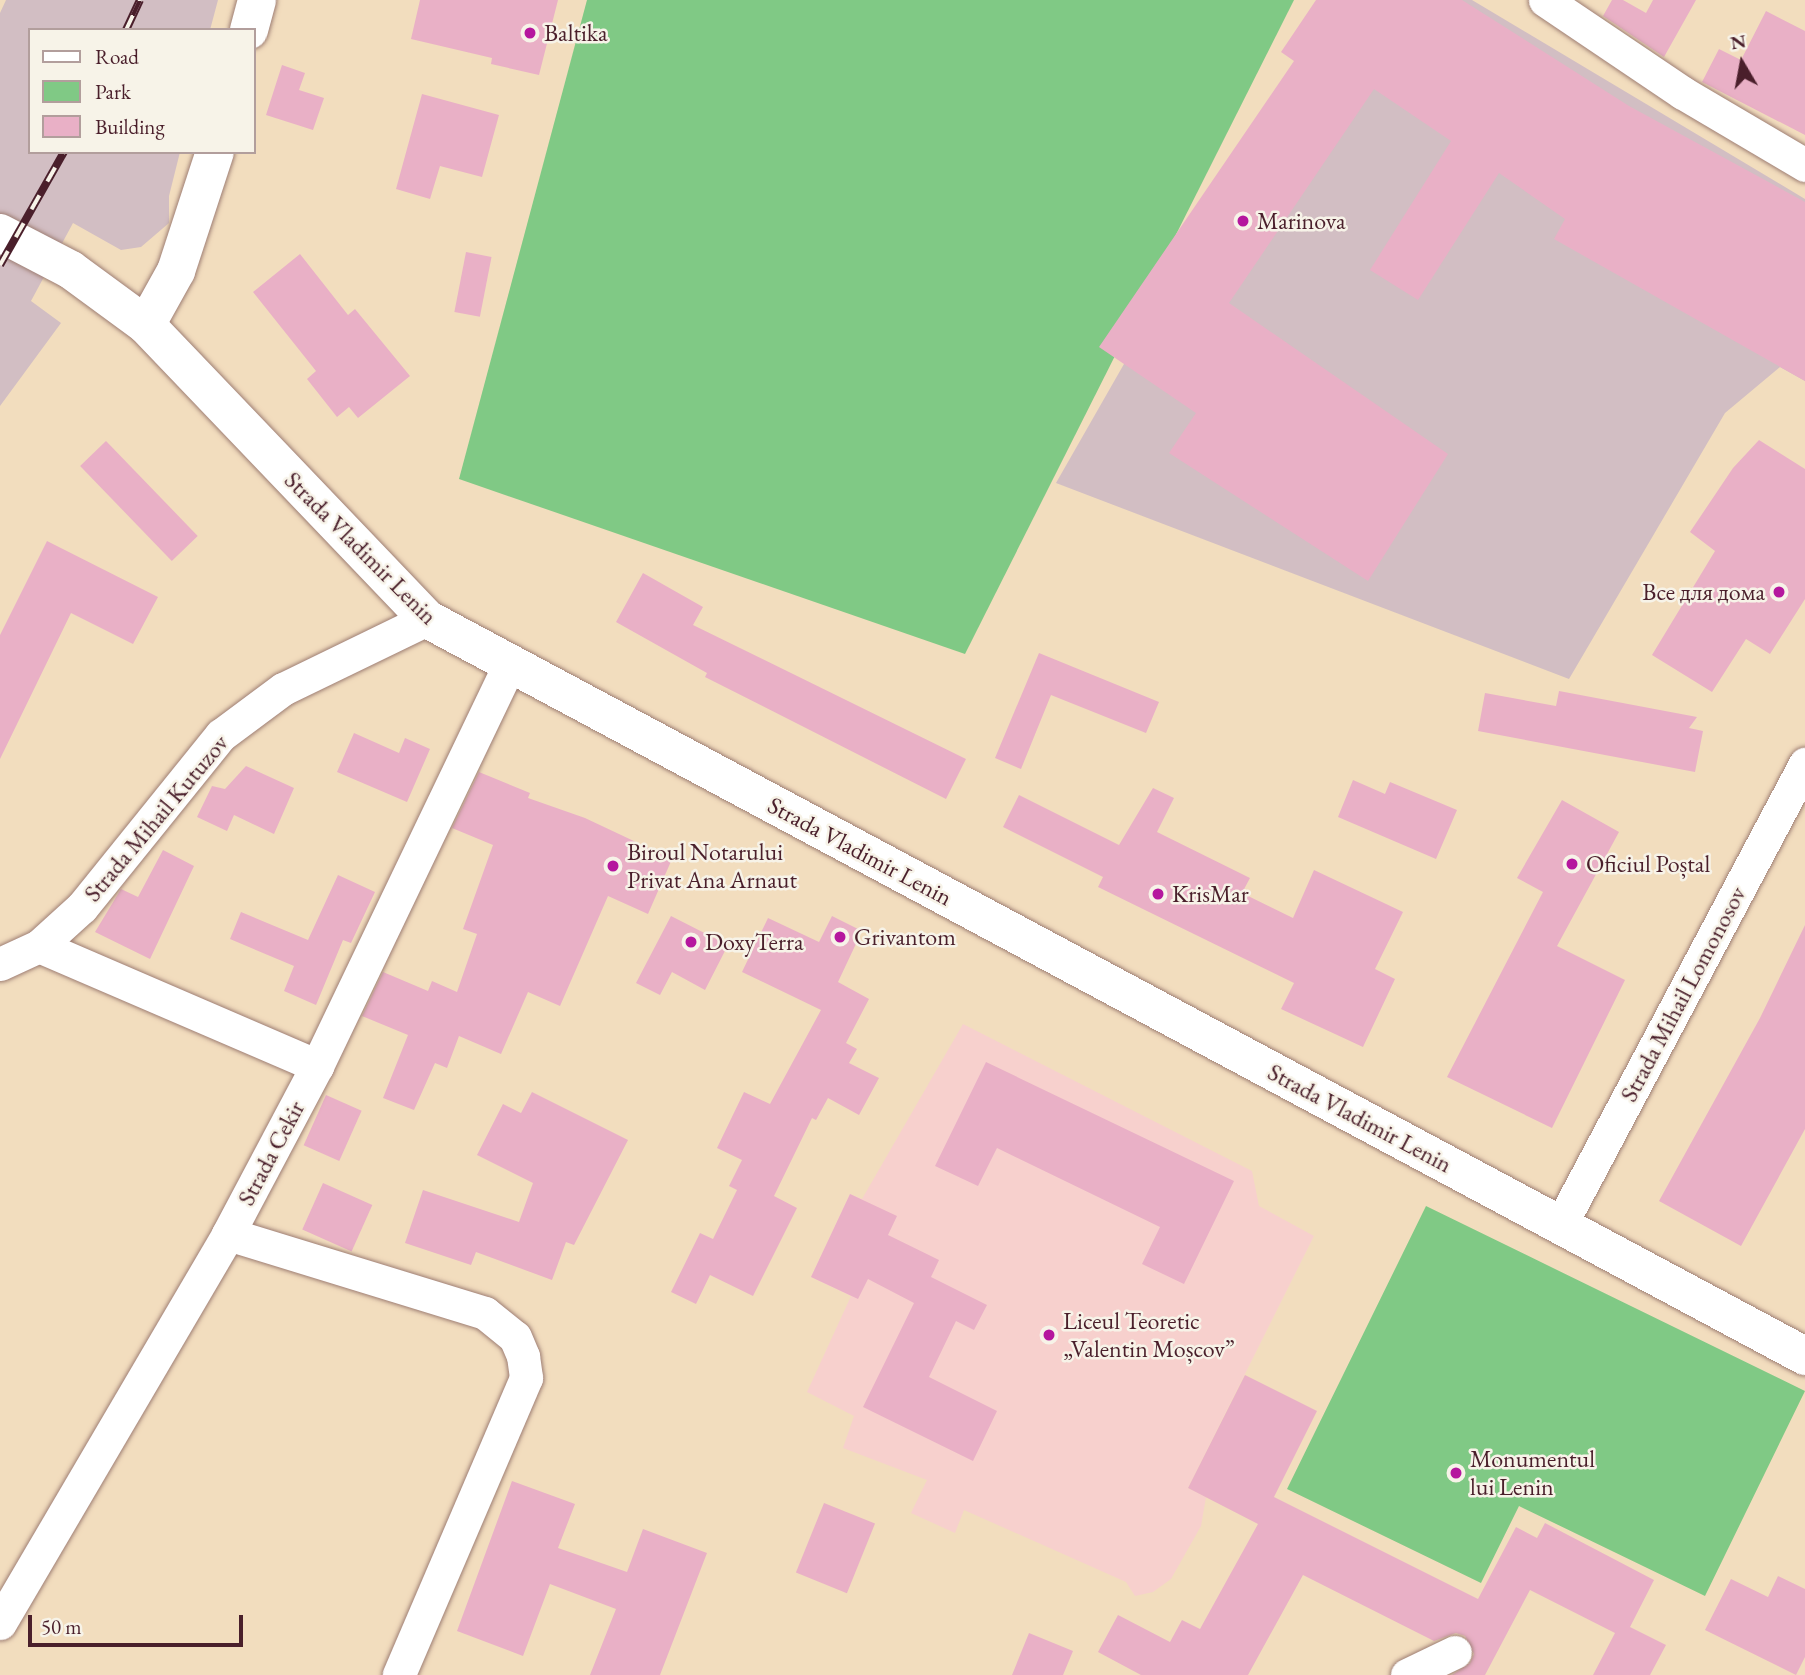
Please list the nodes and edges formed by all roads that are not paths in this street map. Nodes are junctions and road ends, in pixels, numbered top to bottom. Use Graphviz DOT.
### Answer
graph roads {
  1 [pos="257,0"];
  2 [pos="1545,0"];
  3 [pos="250,28"];
  4 [pos="214,154"];
  5 [pos="1805,165"];
  6 [pos="0,233"];
  7 [pos="146,325"];
  8 [pos="427,619"];
  9 [pos="509,665"];
  10 [pos="1805,764"];
  11 [pos="39,946"];
  12 [pos="0,964"];
  13 [pos="317,1066"];
  14 [pos="1561,1224"];
  15 [pos="228,1234"];
  16 [pos="1805,1356"];
  17 [pos="0,1623"];
  18 [pos="1455,1652"];
  19 [pos="399,1675"];
  20 [pos="1407,1675"];
  1 -- 3 [label="main road"];
  2 -- 5 [label="street"];
  4 -- 7 [label="main road"];
  6 -- 7 [label="main road, Strada Vladimir Lenin"];
  7 -- 8 [label="main road, Strada Vladimir Lenin"];
  8 -- 9 [label="main road, Strada Vladimir Lenin"];
  8 -- 11 [label="street, Strada Mihail Kutuzov"];
  9 -- 13 [label="street, Strada Cekir"];
  9 -- 14 [label="main road, Strada Vladimir Lenin"];
  10 -- 14 [label="street, Strada Mihail Lomonosov"];
  11 -- 12 [label="street, Strada Mihail Kutuzov"];
  11 -- 13 [label="street"];
  13 -- 15 [label="street, Strada Cekir"];
  14 -- 16 [label="main road, Strada Vladimir Lenin"];
  15 -- 17 [label="street, Strada Cekir"];
  15 -- 19 [label="street"];
  18 -- 20 [label="street"];
}
